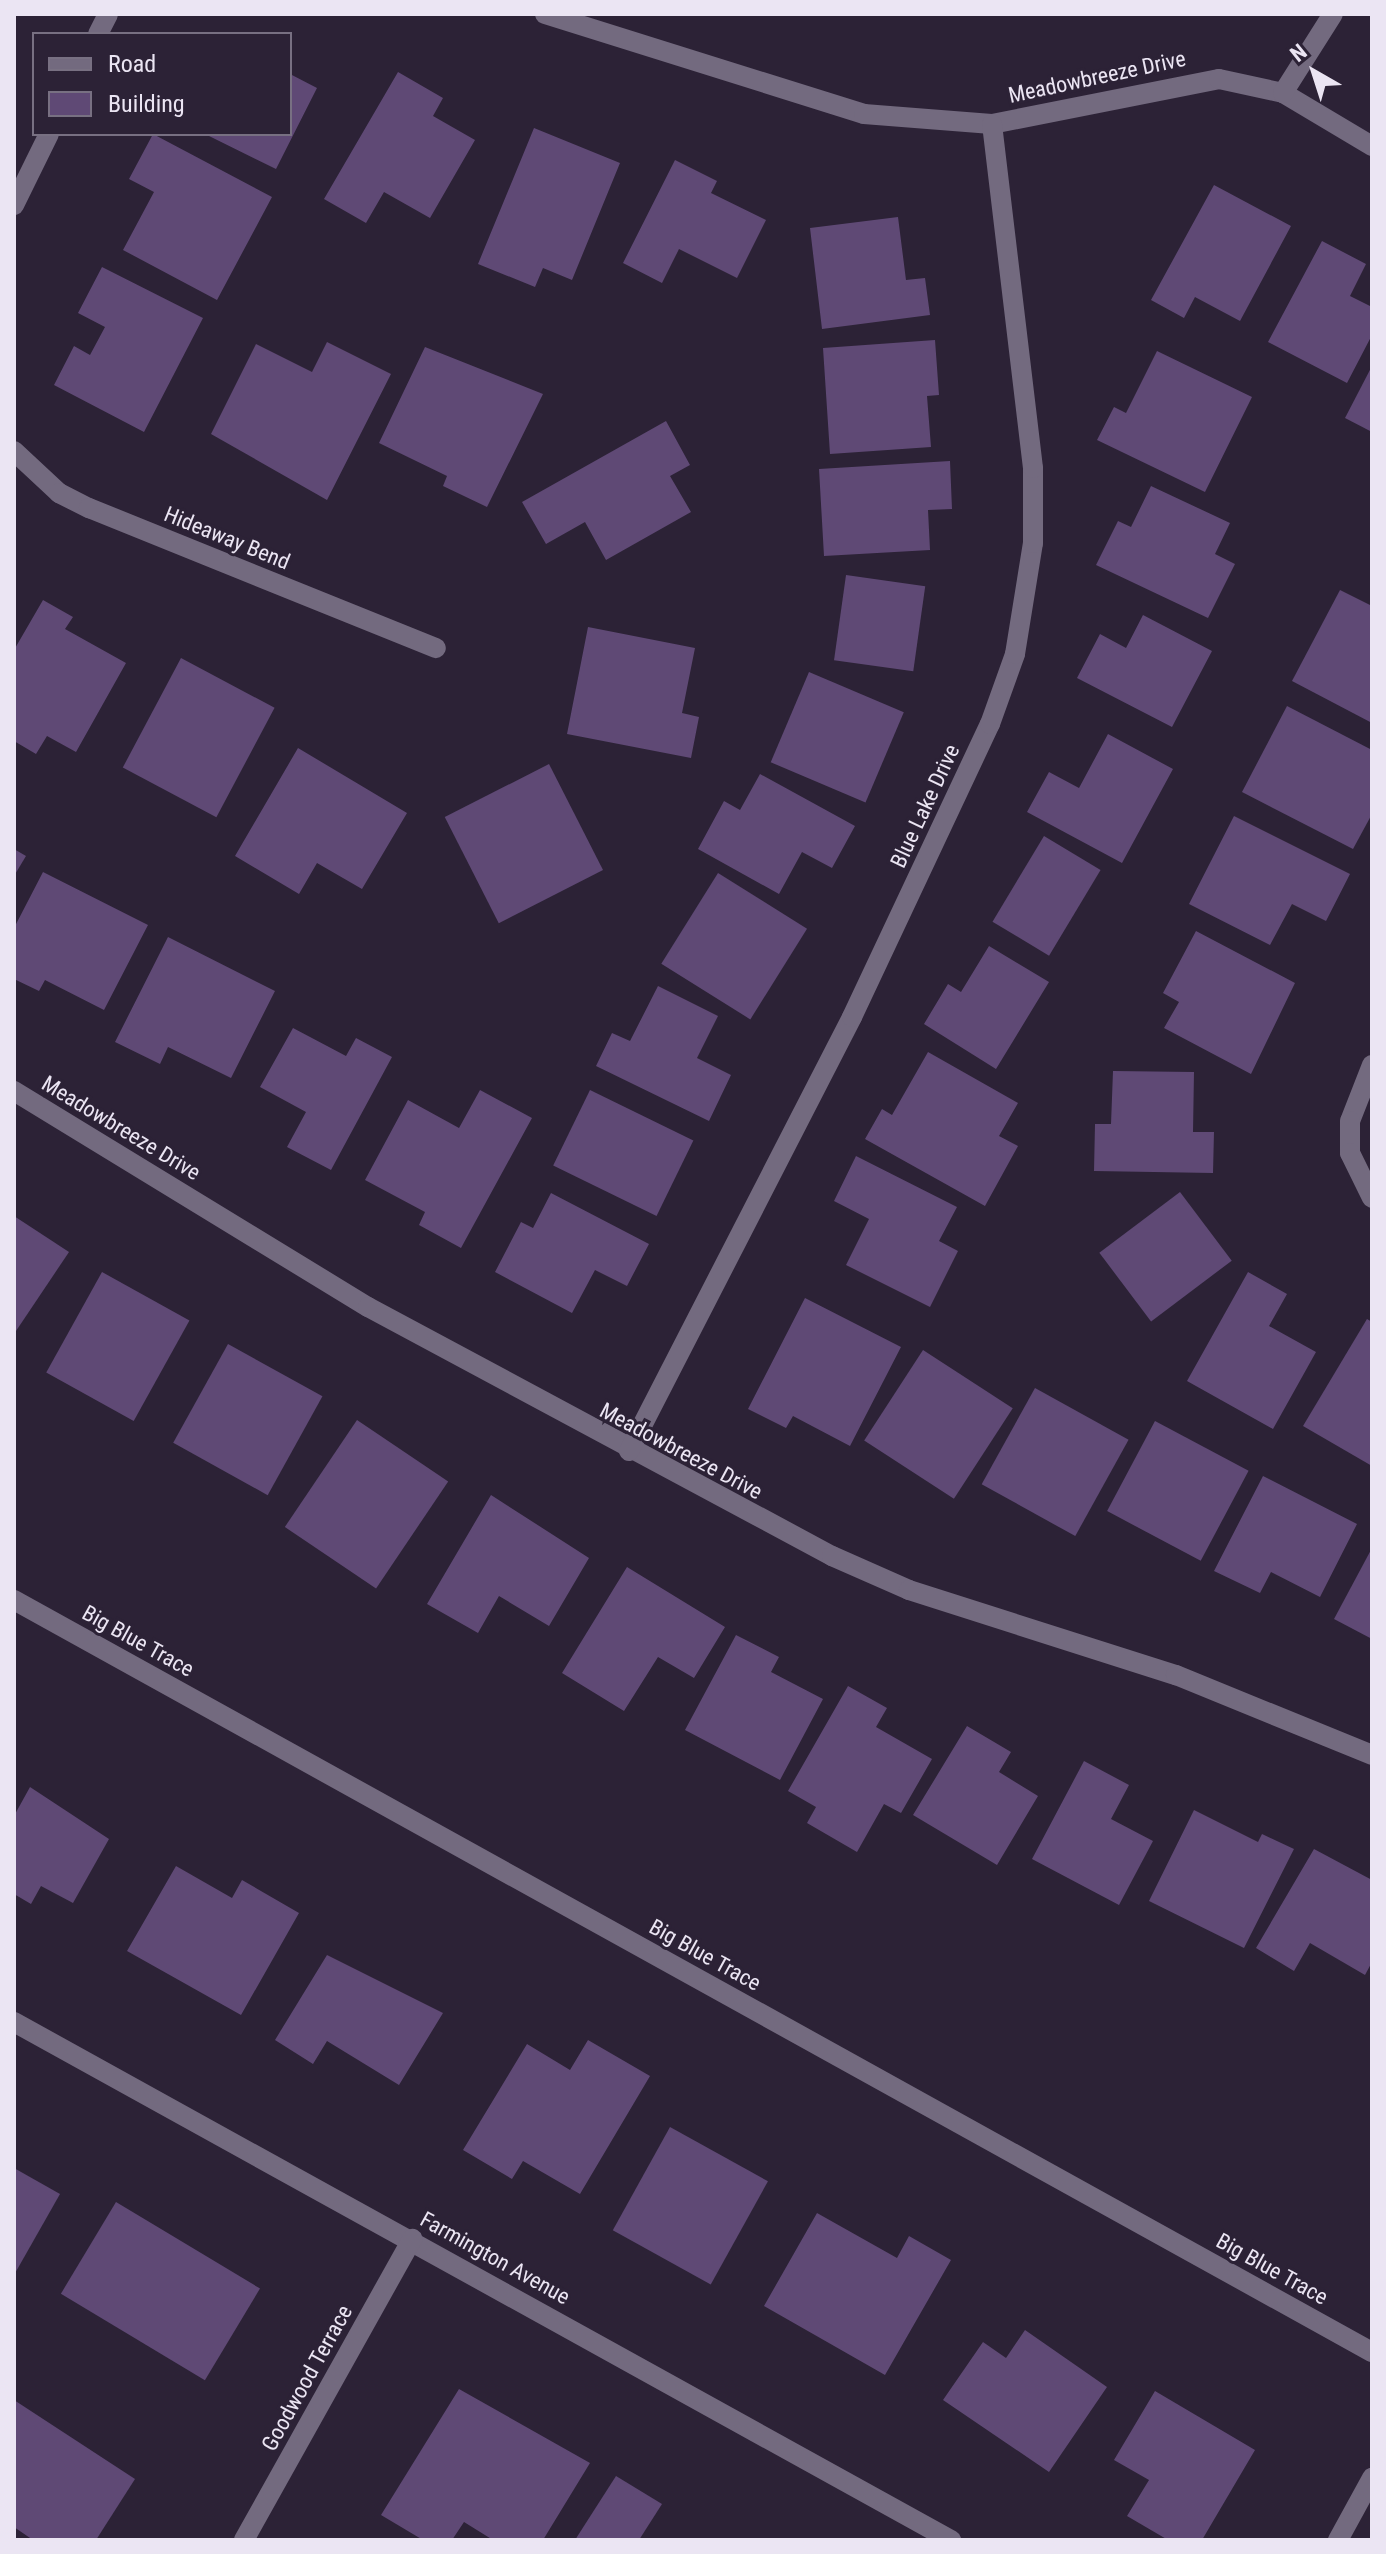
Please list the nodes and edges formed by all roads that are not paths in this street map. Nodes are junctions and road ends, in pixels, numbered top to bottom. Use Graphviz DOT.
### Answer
graph roads {
  1 [pos="108,14"];
  2 [pos="545,14"];
  3 [pos="1333,14"];
  4 [pos="99,32"];
  5 [pos="1283,93"];
  6 [pos="992,124"];
  7 [pos="48,136"];
  8 [pos="1372,146"];
  9 [pos="14,205"];
  10 [pos="14,451"];
  11 [pos="436,648"];
  12 [pos="1372,1065"];
  13 [pos="14,1091"];
  14 [pos="1372,1198"];
  15 [pos="629,1451"];
  16 [pos="14,1600"];
  17 [pos="1372,1755"];
  18 [pos="14,2022"];
  19 [pos="412,2239"];
  20 [pos="1372,2352"];
  21 [pos="1372,2478"];
  22 [pos="244,2540"];
  23 [pos="951,2540"];
  24 [pos="1338,2540"];
  1 -- 4 [label="street"];
  2 -- 6 [label="street, Meadowbreeze Drive"];
  3 -- 5 [label="street"];
  5 -- 6 [label="street, Meadowbreeze Drive"];
  5 -- 8 [label="street, Meadowbreeze Drive"];
  6 -- 15 [label="street, Blue Lake Drive"];
  7 -- 9 [label="street"];
  10 -- 11 [label="street, Hideaway Bend"];
  12 -- 14 [label="street"];
  13 -- 15 [label="street, Meadowbreeze Drive"];
  15 -- 17 [label="street, Meadowbreeze Drive"];
  16 -- 20 [label="street, Big Blue Trace"];
  18 -- 19 [label="street, Farmington Avenue"];
  19 -- 22 [label="street, Goodwood Terrace"];
  19 -- 23 [label="street, Farmington Avenue"];
  21 -- 24 [label="street"];
}
